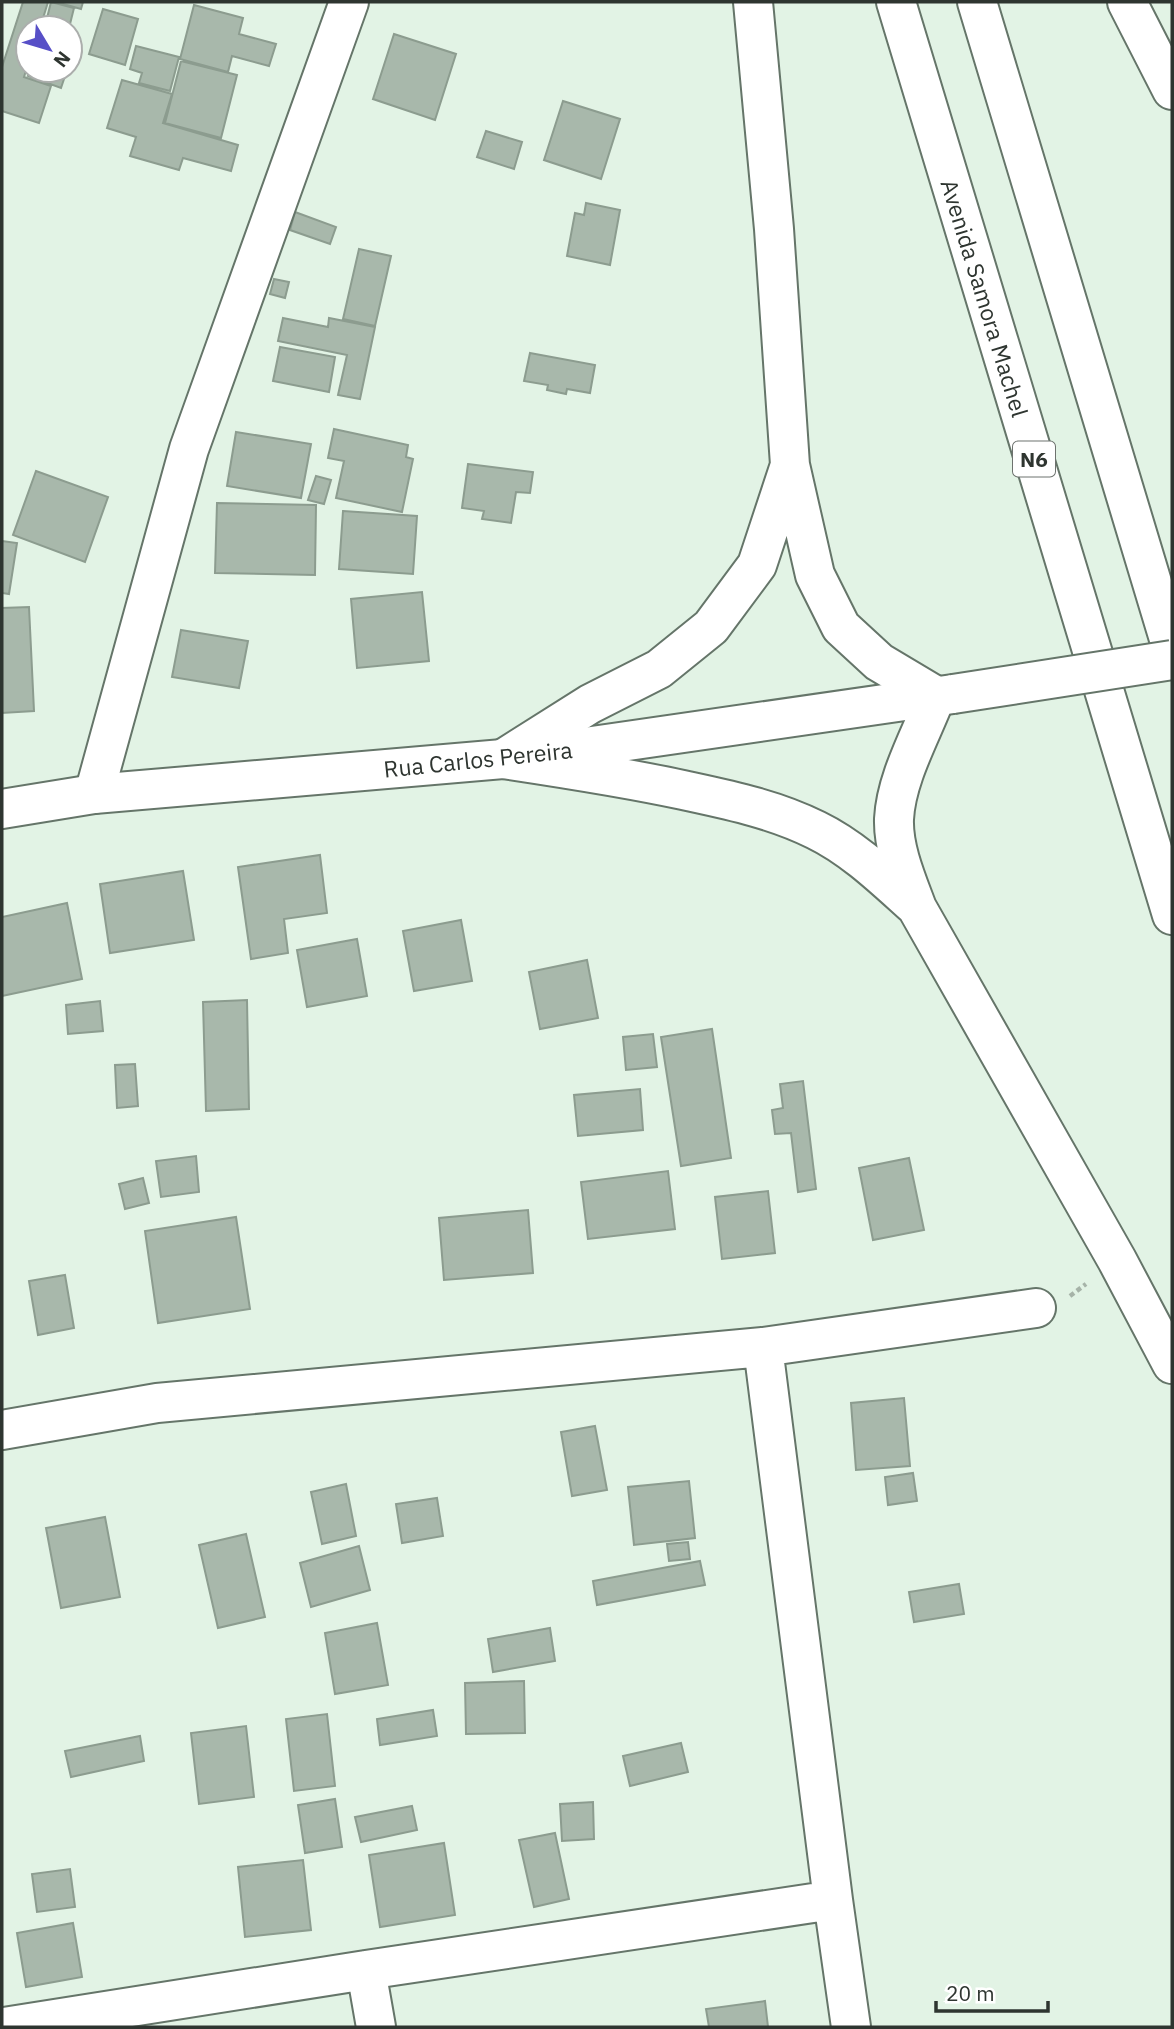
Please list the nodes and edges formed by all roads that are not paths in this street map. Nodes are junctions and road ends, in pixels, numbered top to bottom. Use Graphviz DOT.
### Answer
graph roads {
  1 [pos="349,2"];
  2 [pos="753,2"];
  3 [pos="896,2"];
  4 [pos="977,2"];
  5 [pos="1127,2"];
  6 [pos="1172,90"];
  7 [pos="790,465"];
  8 [pos="1172,649"];
  9 [pos="1172,660"];
  10 [pos="945,695"];
  11 [pos="503,759"];
  12 [pos="94,794"];
  13 [pos="2,809"];
  14 [pos="917,908"];
  15 [pos="1172,915"];
  16 [pos="1037,1308"];
  17 [pos="763,1347"];
  18 [pos="1172,1364"];
  19 [pos="2,1430"];
  20 [pos="833,1900"];
  21 [pos="366,1970"];
  22 [pos="5,2027"];
  23 [pos="376,2027"];
  24 [pos="851,2027"];
  1 -- 12 [label="main road"];
  2 -- 7 [label="main road"];
  3 -- 15 [label="main road, Avenida Samora Machel / N6"];
  4 -- 8 [label="main road"];
  5 -- 6 [label="main road"];
  7 -- 10 [label="main road"];
  7 -- 11 [label="main road"];
  9 -- 10 [label="main road, Rua Carlos Pereira, bridge"];
  10 -- 11 [label="main road, Rua Carlos Pereira"];
  10 -- 14 [label="main road"];
  11 -- 12 [label="main road, Rua Carlos Pereira"];
  11 -- 14 [label="main road"];
  12 -- 13 [label="main road, Rua Carlos Pereira"];
  14 -- 18 [label="main road"];
  16 -- 17 [label="main road"];
  17 -- 19 [label="main road"];
  17 -- 20 [label="main road"];
  20 -- 21 [label="main road"];
  20 -- 24 [label="main road"];
  21 -- 22 [label="main road"];
  21 -- 23 [label="main road"];
}
